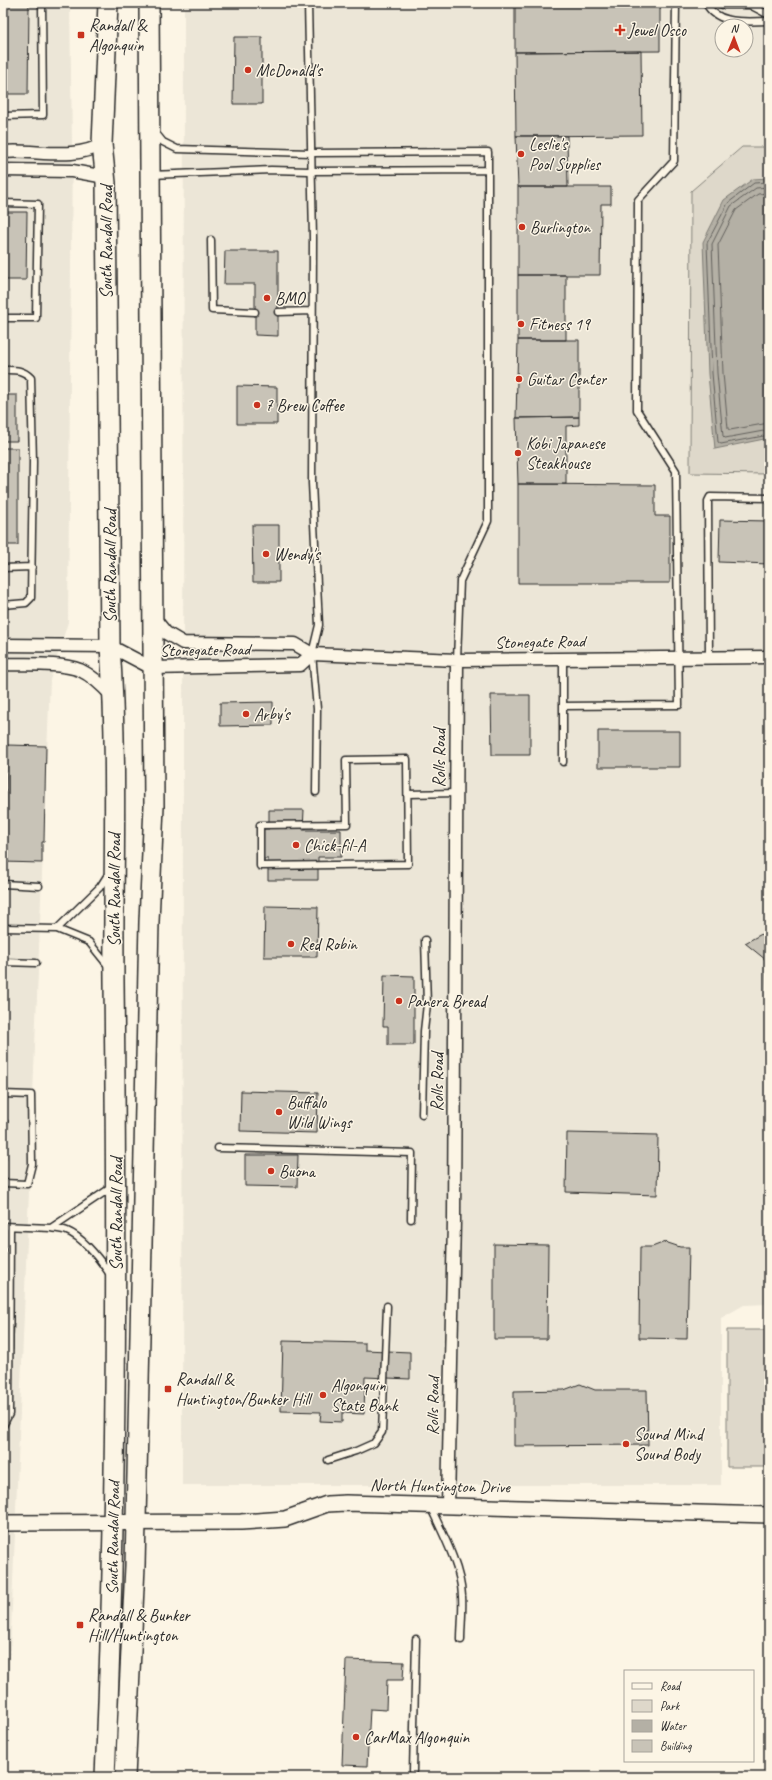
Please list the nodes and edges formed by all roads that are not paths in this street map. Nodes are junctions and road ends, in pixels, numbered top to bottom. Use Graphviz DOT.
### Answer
graph roads {
  1 [pos="42,3"];
  2 [pos="108,3"];
  3 [pos="149,3"];
  4 [pos="308,3"];
  5 [pos="676,3"];
  6 [pos="706,3"];
  7 [pos="717,3"];
  8 [pos="769,15"];
  9 [pos="769,21"];
  10 [pos="3,116"];
  11 [pos="150,127"];
  12 [pos="102,144"];
  13 [pos="3,152"];
  14 [pos="311,153"];
  15 [pos="3,170"];
  16 [pos="488,170"];
  17 [pos="310,171"];
  18 [pos="150,175"];
  19 [pos="106,183"];
  20 [pos="3,203"];
  21 [pos="211,240"];
  22 [pos="312,311"];
  23 [pos="255,312"];
  24 [pos="278,312"];
  25 [pos="3,318"];
  26 [pos="3,370"];
  27 [pos="769,498"];
  28 [pos="32,567"];
  29 [pos="3,568"];
  30 [pos="3,605"];
  31 [pos="152,616"];
  32 [pos="3,645"];
  33 [pos="110,646"];
  34 [pos="312,654"];
  35 [pos="709,657"];
  36 [pos="769,657"];
  37 [pos="679,658"];
  38 [pos="563,659"];
  39 [pos="457,660"];
  40 [pos="3,664"];
  41 [pos="152,668"];
  42 [pos="114,698"];
  43 [pos="563,706"];
  44 [pos="563,762"];
  45 [pos="316,792"];
  46 [pos="456,793"];
  47 [pos="408,794"];
  48 [pos="113,867"];
  49 [pos="3,884"];
  50 [pos="39,886"];
  51 [pos="3,928"];
  52 [pos="57,929"];
  53 [pos="425,940"];
  54 [pos="3,962"];
  55 [pos="36,963"];
  56 [pos="114,972"];
  57 [pos="3,1094"];
  58 [pos="422,1114"];
  59 [pos="218,1148"];
  60 [pos="3,1183"];
  61 [pos="117,1184"];
  62 [pos="411,1219"];
  63 [pos="3,1226"];
  64 [pos="10,1227"];
  65 [pos="51,1228"];
  66 [pos="117,1285"];
  67 [pos="387,1306"];
  68 [pos="3,1426"];
  69 [pos="328,1460"];
  70 [pos="429,1504"];
  71 [pos="448,1504"];
  72 [pos="769,1515"];
  73 [pos="113,1522"];
  74 [pos="136,1522"];
  75 [pos="3,1523"];
  76 [pos="416,1638"];
  77 [pos="461,1640"];
  78 [pos="413,1771"];
  79 [pos="105,1777"];
  80 [pos="125,1777"];
  1 -- 10 [label="lane"];
  2 -- 12 [label="main road, South Randall Road"];
  3 -- 11 [label="main road, South Randall Road"];
  4 -- 14 [label="lane"];
  5 -- 37 [label="lane"];
  6 -- 9 [label="lane"];
  7 -- 8 [label="lane"];
  11 -- 14 [label="lane"];
  11 -- 18 [label="main road, South Randall Road"];
  12 -- 13 [label="street"];
  12 -- 19 [label="main road, South Randall Road"];
  14 -- 16 [label="lane"];
  14 -- 17 [label="lane"];
  15 -- 19 [label="street"];
  16 -- 17 [label="lane"];
  16 -- 39 [label="lane"];
  17 -- 18 [label="lane"];
  17 -- 22 [label="lane"];
  18 -- 31 [label="main road, South Randall Road"];
  19 -- 33 [label="main road, South Randall Road"];
  20 -- 25 [label="lane"];
  21 -- 23 [label="lane"];
  22 -- 24 [label="lane"];
  22 -- 34 [label="lane"];
  26 -- 28 [label="lane"];
  27 -- 35 [label="lane"];
  28 -- 29 [label="lane"];
  28 -- 30 [label="lane"];
  31 -- 34 [label="street, Stonegate Road"];
  31 -- 41 [label="main road, South Randall Road"];
  32 -- 33 [label="street, Stonegate Road"];
  33 -- 41 [label="street, Stonegate Road"];
  33 -- 42 [label="main road, South Randall Road"];
  34 -- 39 [label="street, Stonegate Road"];
  34 -- 41 [label="street, Stonegate Road"];
  34 -- 45 [label="lane"];
  35 -- 36 [label="street, Stonegate Road"];
  35 -- 37 [label="street, Stonegate Road"];
  37 -- 38 [label="street, Stonegate Road"];
  37 -- 43 [label="lane"];
  38 -- 39 [label="street, Stonegate Road"];
  38 -- 43 [label="lane"];
  39 -- 46 [label="street, Rolls Road"];
  40 -- 42 [label="street"];
  41 -- 74 [label="main road, South Randall Road"];
  42 -- 48 [label="main road, South Randall Road"];
  43 -- 44 [label="lane"];
  46 -- 47 [label="lane"];
  46 -- 71 [label="street, Rolls Road"];
  47 -- 47 [label="lane"];
  48 -- 52 [label="lane"];
  48 -- 56 [label="main road, South Randall Road"];
  49 -- 50 [label="lane"];
  51 -- 52 [label="lane"];
  52 -- 56 [label="lane"];
  53 -- 58 [label="lane"];
  54 -- 55 [label="lane"];
  56 -- 61 [label="main road, South Randall Road"];
  57 -- 60 [label="lane"];
  59 -- 62 [label="lane"];
  61 -- 65 [label="lane"];
  61 -- 66 [label="main road, South Randall Road"];
  63 -- 64 [label="lane"];
  64 -- 65 [label="lane"];
  64 -- 68 [label="lane"];
  65 -- 66 [label="lane"];
  66 -- 73 [label="main road, South Randall Road"];
  67 -- 69 [label="lane"];
  70 -- 71 [label="street, North Huntington Drive"];
  70 -- 74 [label="street, North Huntington Drive"];
  70 -- 77 [label="lane"];
  71 -- 72 [label="street, North Huntington Drive"];
  73 -- 74 [label="street, North Huntington Drive"];
  73 -- 75 [label="street, North Huntington Drive"];
  73 -- 79 [label="main road, South Randall Road"];
  74 -- 80 [label="main road, South Randall Road"];
  76 -- 78 [label="lane"];
}
